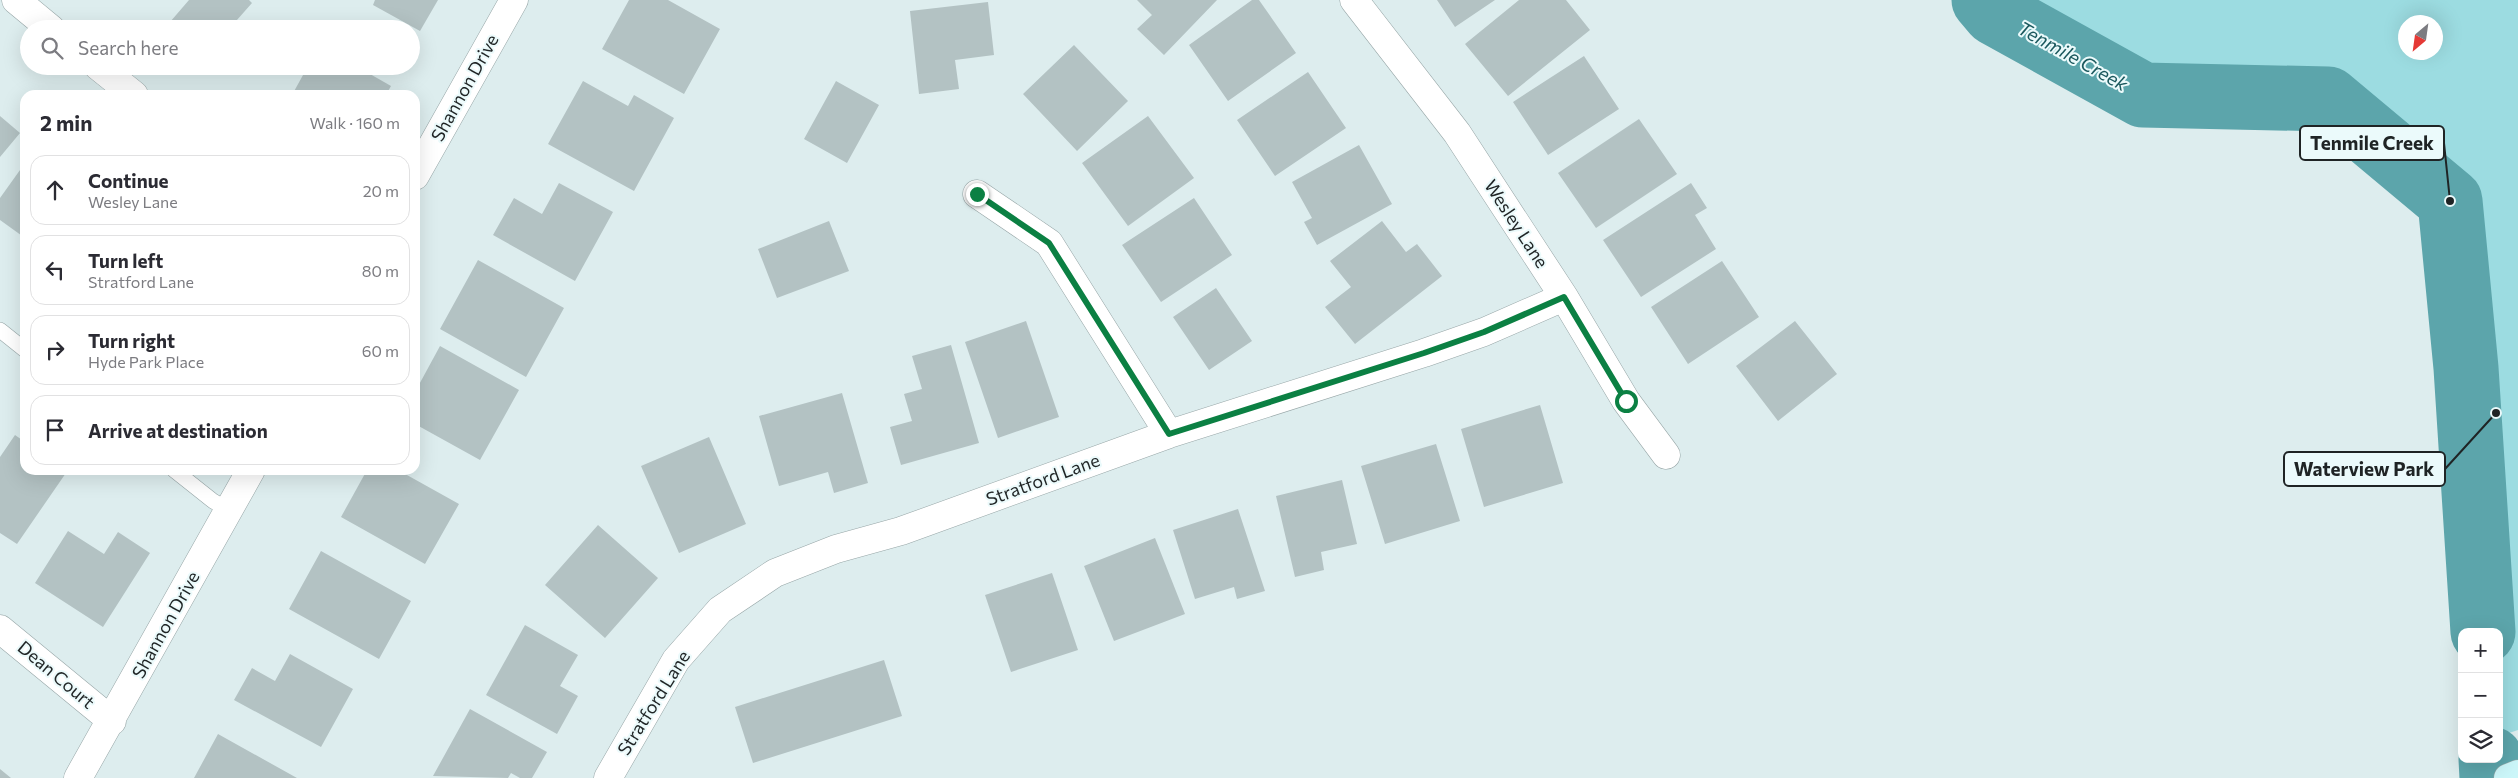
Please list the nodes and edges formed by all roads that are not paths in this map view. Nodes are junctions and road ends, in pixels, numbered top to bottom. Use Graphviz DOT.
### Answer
graph roads {
  1 [pos="16,0"];
  2 [pos="514,0"];
  3 [pos="1354,0"];
  4 [pos="40,20"];
  5 [pos="109,75"];
  6 [pos="128,90"];
  7 [pos="420,167"];
  8 [pos="977,194"];
  9 [pos="1564,297"];
  10 [pos="0,330"];
  11 [pos="20,346"];
  12 [pos="1169,434"];
  13 [pos="1666,455"];
  14 [pos="180,475"];
  15 [pos="248,475"];
  16 [pos="229,510"];
  17 [pos="0,629"];
  18 [pos="112,721"];
  19 [pos="2518,774"];
  20 [pos="78,778"];
  21 [pos="608,778"];
  22 [pos="2508,778"];
  1 -- 4 [label="street"];
  2 -- 7 [label="street, Shannon Drive"];
  3 -- 9 [label="street, Wesley Lane"];
  5 -- 6 [label="street"];
  8 -- 12 [label="street"];
  9 -- 12 [label="street, Stratford Lane"];
  9 -- 13 [label="street, Wesley Lane"];
  10 -- 11 [label="lane"];
  12 -- 21 [label="street, Stratford Lane"];
  14 -- 16 [label="lane"];
  15 -- 16 [label="street, Shannon Drive"];
  16 -- 18 [label="street, Shannon Drive"];
  17 -- 18 [label="street, Dean Court"];
  18 -- 20 [label="street, Shannon Drive"];
  19 -- 22 [label="main road"];
}
